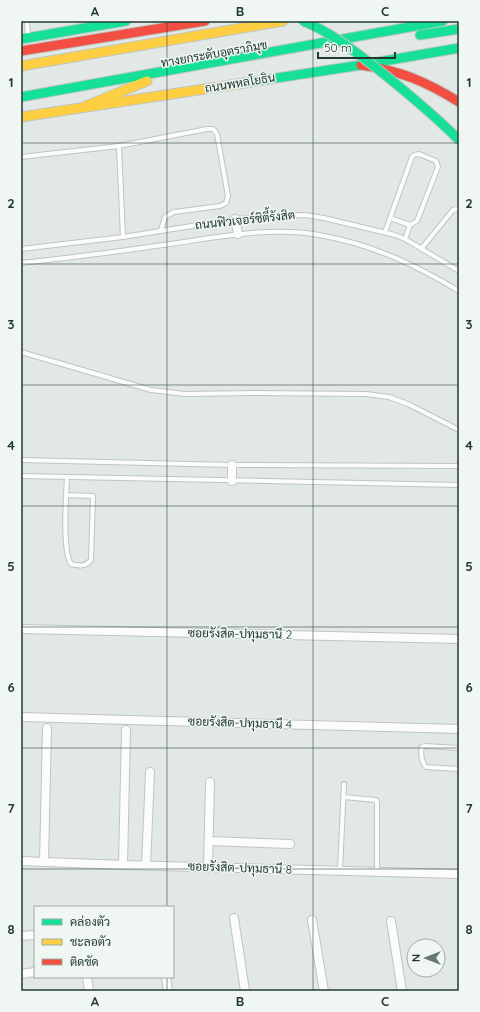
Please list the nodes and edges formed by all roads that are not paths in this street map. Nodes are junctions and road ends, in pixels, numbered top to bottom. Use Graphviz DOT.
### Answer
graph roads {
  1 [pos="27,21"];
  2 [pos="126,21"];
  3 [pos="205,21"];
  4 [pos="254,21"];
  5 [pos="283,21"];
  6 [pos="303,21"];
  7 [pos="406,21"];
  8 [pos="443,21"];
  9 [pos="459,29"];
  10 [pos="413,36"];
  11 [pos="24,38"];
  12 [pos="391,40"];
  13 [pos="459,48"];
  14 [pos="21,51"];
  15 [pos="21,60"];
  16 [pos="361,64"];
  17 [pos="21,66"];
  18 [pos="147,81"];
  19 [pos="37,85"];
  20 [pos="80,86"];
  21 [pos="21,97"];
  22 [pos="459,102"];
  23 [pos="80,108"];
  24 [pos="21,117"];
  25 [pos="459,140"];
  26 [pos="119,146"];
  27 [pos="21,157"];
  28 [pos="459,208"];
  29 [pos="390,218"];
  30 [pos="235,219"];
  31 [pos="410,225"];
  32 [pos="162,230"];
  33 [pos="385,232"];
  34 [pos="238,234"];
  35 [pos="123,237"];
  36 [pos="405,239"];
  37 [pos="21,249"];
  38 [pos="421,249"];
  39 [pos="21,263"];
  40 [pos="459,271"];
  41 [pos="459,291"];
  42 [pos="21,352"];
  43 [pos="459,430"];
  44 [pos="21,460"];
  45 [pos="232,465"];
  46 [pos="459,466"];
  47 [pos="21,476"];
  48 [pos="67,478"];
  49 [pos="232,481"];
  50 [pos="459,486"];
  51 [pos="66,495"];
  52 [pos="21,629"];
  53 [pos="459,639"];
  54 [pos="21,717"];
  55 [pos="48,728"];
  56 [pos="459,729"];
  57 [pos="126,730"];
  58 [pos="459,748"];
  59 [pos="459,769"];
  60 [pos="150,772"];
  61 [pos="210,782"];
  62 [pos="344,784"];
  63 [pos="343,797"];
  64 [pos="209,841"];
  65 [pos="290,844"];
  66 [pos="21,861"];
  67 [pos="44,862"];
  68 [pos="123,865"];
  69 [pos="146,866"];
  70 [pos="208,867"];
  71 [pos="340,871"];
  72 [pos="377,872"];
  73 [pos="459,874"];
  74 [pos="234,918"];
  75 [pos="312,920"];
  76 [pos="391,921"];
  77 [pos="34,935"];
  78 [pos="21,936"];
  79 [pos="34,972"];
  80 [pos="21,974"];
  81 [pos="89,978"];
  82 [pos="166,978"];
  83 [pos="89,991"];
  84 [pos="168,991"];
  85 [pos="245,991"];
  86 [pos="324,991"];
  87 [pos="402,991"];
  1 -- 11 [label="lane"];
  2 -- 11 [label="main road"];
  3 -- 14 [label="main road"];
  4 -- 15 [label="main road"];
  5 -- 17 [label="main road, ทางยกระดับอุตราภิมุข"];
  6 -- 25 [label="main road, bridge"];
  7 -- 19 [label="main road, ทางยกระดับอุตราภิมุข"];
  8 -- 20 [label="main road, ถนนพหลโยธิน"];
  9 -- 10 [label="main road"];
  12 -- 18 [label="main road"];
  13 -- 16 [label="main road, ถนนพหลโยธิน"];
  16 -- 22 [label="main road"];
  16 -- 23 [label="main road, ถนนพหลโยธิน"];
  18 -- 20 [label="main road"];
  18 -- 23 [label="main road"];
  20 -- 21 [label="main road, ถนนพหลโยธิน"];
  23 -- 24 [label="main road, ถนนพหลโยธิน"];
  26 -- 27 [label="lane"];
  26 -- 32 [label="lane"];
  26 -- 35 [label="lane"];
  28 -- 38 [label="lane"];
  29 -- 31 [label="lane"];
  29 -- 31 [label="lane"];
  29 -- 33 [label="lane"];
  30 -- 32 [label="lane, ถนนฟิวเจอร์ซิตี้รังสิต"];
  30 -- 33 [label="lane, ถนนฟิวเจอร์ซิตี้รังสิต"];
  30 -- 34 [label="street"];
  31 -- 36 [label="lane"];
  32 -- 35 [label="lane, ถนนฟิวเจอร์ซิตี้รังสิต"];
  33 -- 36 [label="lane, ถนนฟิวเจอร์ซิตี้รังสิต"];
  34 -- 39 [label="lane, ถนนฟิวเจอร์ซิตี้รังสิต"];
  34 -- 41 [label="lane, ถนนฟิวเจอร์ซิตี้รังสิต"];
  35 -- 37 [label="lane, ถนนฟิวเจอร์ซิตี้รังสิต"];
  36 -- 38 [label="lane, ถนนฟิวเจอร์ซิตี้รังสิต"];
  38 -- 40 [label="lane, ถนนฟิวเจอร์ซิตี้รังสิต"];
  42 -- 43 [label="lane"];
  44 -- 45 [label="lane"];
  45 -- 46 [label="lane"];
  45 -- 49 [label="street"];
  47 -- 48 [label="lane"];
  48 -- 49 [label="lane"];
  48 -- 51 [label="lane"];
  49 -- 50 [label="lane"];
  51 -- 51 [label="lane"];
  52 -- 53 [label="street, ซอยรังสิต-ปทุมธานี 2"];
  54 -- 56 [label="street, ซอยรังสิต-ปทุมธานี 4"];
  55 -- 67 [label="street"];
  57 -- 68 [label="street"];
  58 -- 59 [label="lane"];
  60 -- 69 [label="street"];
  61 -- 64 [label="street"];
  62 -- 63 [label="lane"];
  63 -- 71 [label="lane"];
  63 -- 72 [label="lane"];
  64 -- 65 [label="street"];
  64 -- 70 [label="street"];
  66 -- 67 [label="street, ซอยรังสิต-ปทุมธานี 8"];
  67 -- 68 [label="street, ซอยรังสิต-ปทุมธานี 8"];
  68 -- 69 [label="street, ซอยรังสิต-ปทุมธานี 8"];
  69 -- 70 [label="street, ซอยรังสิต-ปทุมธานี 8"];
  70 -- 71 [label="street, ซอยรังสิต-ปทุมธานี 8"];
  71 -- 72 [label="street, ซอยรังสิต-ปทุมธานี 8"];
  72 -- 73 [label="street, ซอยรังสิต-ปทุมธานี 8"];
  74 -- 85 [label="street"];
  75 -- 86 [label="street"];
  76 -- 87 [label="street"];
  77 -- 78 [label="street"];
  79 -- 80 [label="street"];
  81 -- 83 [label="street"];
  82 -- 84 [label="street"];
}
